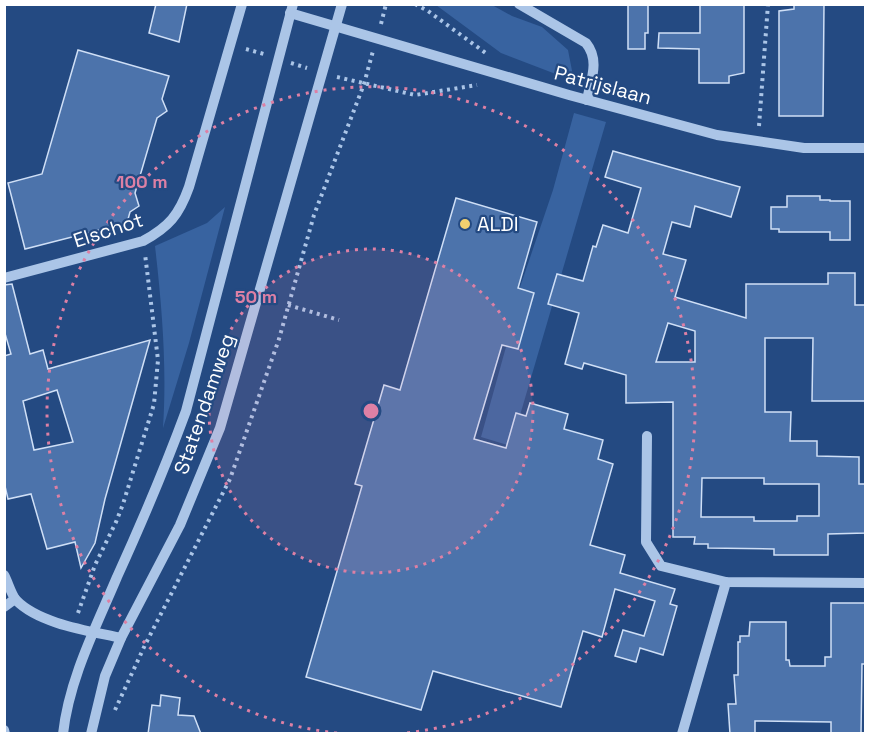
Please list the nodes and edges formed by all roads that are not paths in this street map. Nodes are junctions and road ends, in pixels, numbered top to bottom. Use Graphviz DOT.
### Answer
graph roads {
  1 [pos="242,4"];
  2 [pos="342,4"];
  3 [pos="519,4"];
  4 [pos="292,9"];
  5 [pos="336,26"];
  6 [pos="587,100"];
  7 [pos="866,147"];
  8 [pos="4,278"];
  9 [pos="647,436"];
  10 [pos="4,575"];
  11 [pos="726,582"];
  12 [pos="866,583"];
  13 [pos="15,599"];
  14 [pos="4,608"];
  15 [pos="93,632"];
  16 [pos="121,638"];
  17 [pos="63,734"];
  18 [pos="91,734"];
  19 [pos="682,734"];
  1 -- 8 [label="street, Elschot"];
  2 -- 5 [label="street, Statendamweg"];
  3 -- 6 [label="street"];
  4 -- 5 [label="street, Patrijslaan"];
  4 -- 15 [label="street, Statendamweg"];
  5 -- 6 [label="street, Patrijslaan"];
  5 -- 16 [label="street, Statendamweg"];
  6 -- 7 [label="street, Patrijslaan"];
  9 -- 11 [label="street"];
  10 -- 13 [label="street"];
  11 -- 12 [label="street"];
  11 -- 19 [label="street"];
  13 -- 14 [label="street"];
  13 -- 15 [label="street"];
  15 -- 16 [label="street"];
  15 -- 17 [label="street, Statendamweg"];
  16 -- 18 [label="street, Statendamweg"];
}
